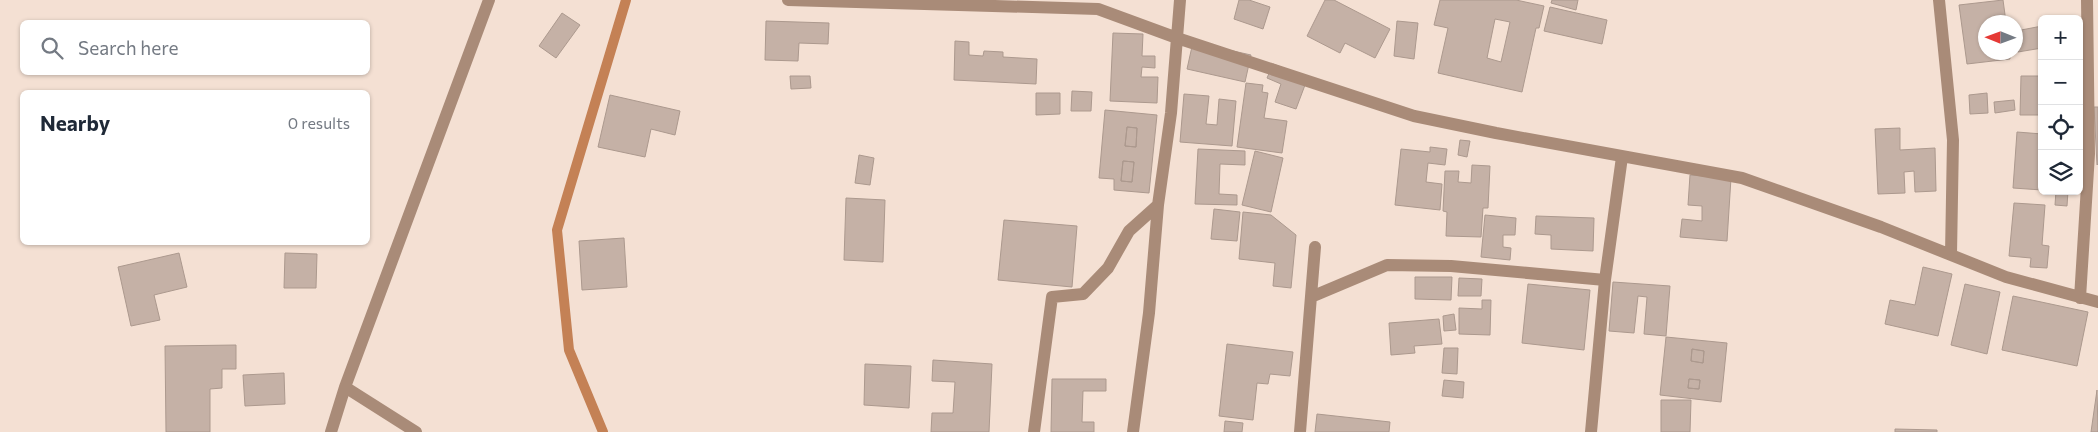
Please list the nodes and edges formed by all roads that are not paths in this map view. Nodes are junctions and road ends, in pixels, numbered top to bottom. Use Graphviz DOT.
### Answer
graph roads {
  1 [pos="489,0"];
  2 [pos="788,0"];
  3 [pos="1180,0"];
  4 [pos="1939,0"];
  5 [pos="2087,0"];
  6 [pos="1177,38"];
  7 [pos="1622,157"];
  8 [pos="1158,205"];
  9 [pos="1315,247"];
  10 [pos="1950,254"];
  11 [pos="1605,280"];
  12 [pos="1311,297"];
  13 [pos="2080,298"];
  14 [pos="2098,302"];
  15 [pos="346,387"];
  16 [pos="331,432"];
  17 [pos="416,432"];
  18 [pos="1034,432"];
  19 [pos="1134,432"];
  20 [pos="1300,432"];
  21 [pos="1591,432"];
  1 -- 15 [label="street"];
  2 -- 6 [label="street"];
  3 -- 6 [label="street"];
  4 -- 10 [label="street"];
  5 -- 13 [label="street"];
  6 -- 7 [label="street"];
  6 -- 8 [label="street"];
  7 -- 10 [label="street"];
  7 -- 11 [label="street"];
  8 -- 18 [label="street"];
  8 -- 19 [label="street"];
  9 -- 12 [label="street"];
  10 -- 13 [label="street"];
  11 -- 12 [label="street"];
  11 -- 21 [label="street"];
  12 -- 20 [label="street"];
  13 -- 14 [label="street"];
  15 -- 16 [label="street"];
  15 -- 17 [label="street"];
}
